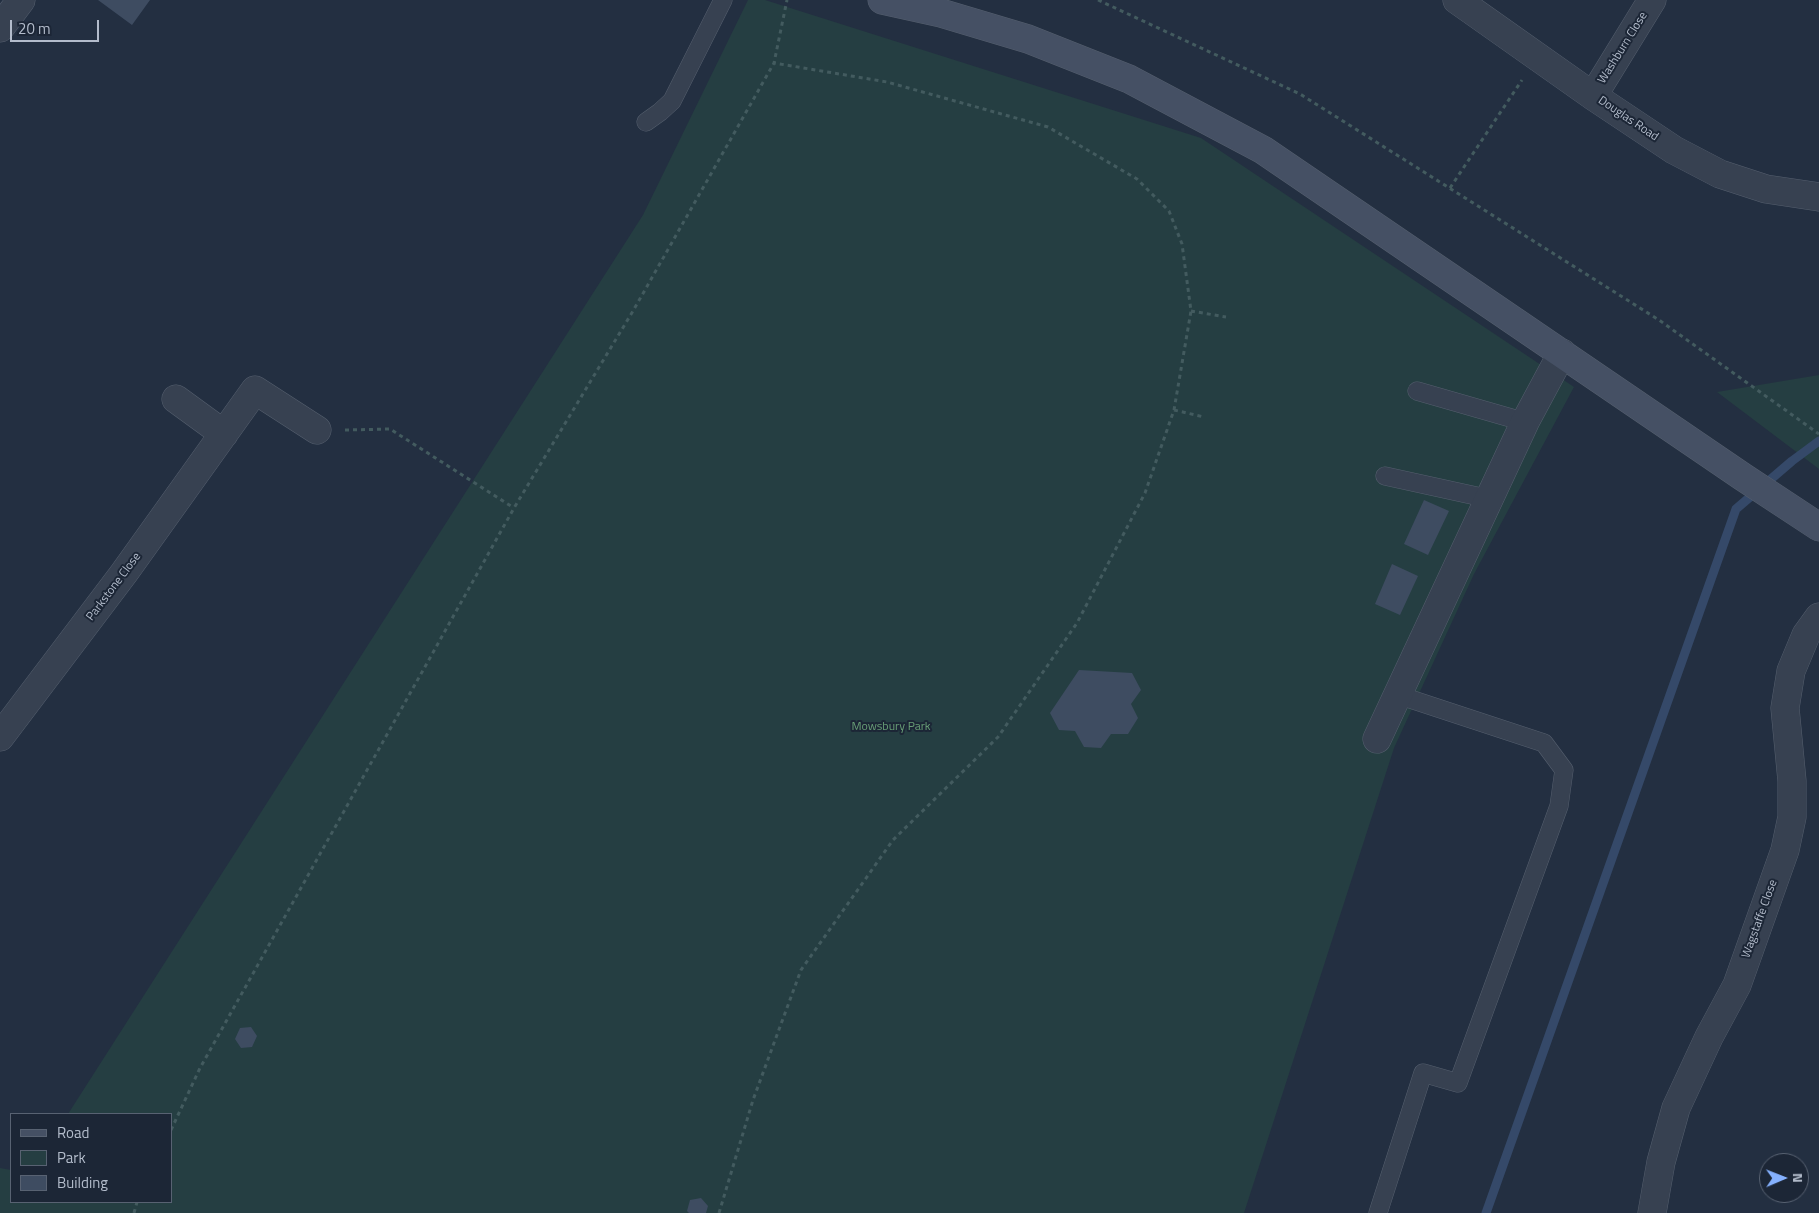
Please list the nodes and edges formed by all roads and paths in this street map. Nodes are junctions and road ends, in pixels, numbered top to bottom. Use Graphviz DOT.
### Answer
graph roads {
  1 [pos="21,0"];
  2 [pos="723,0"];
  3 [pos="787,0"];
  4 [pos="882,0"];
  5 [pos="1098,0"];
  6 [pos="1457,0"];
  7 [pos="1652,0"];
  8 [pos="0,28"];
  9 [pos="1538,57"];
  10 [pos="774,63"];
  11 [pos="1593,96"];
  12 [pos="646,122"];
  13 [pos="1450,188"];
  14 [pos="1819,197"];
  15 [pos="1191,311"];
  16 [pos="1226,316"];
  17 [pos="1562,352"];
  18 [pos="1417,391"];
  19 [pos="176,399"];
  20 [pos="1174,410"];
  21 [pos="1204,417"];
  22 [pos="1525,422"];
  23 [pos="317,430"];
  24 [pos="1818,433"];
  25 [pos="224,434"];
  26 [pos="1385,476"];
  27 [pos="1490,499"];
  28 [pos="514,508"];
  29 [pos="1819,526"];
  30 [pos="1819,617"];
  31 [pos="1398,695"];
  32 [pos="0,737"];
  33 [pos="1376,739"];
  34 [pos="172,1128"];
  35 [pos="719,1213"];
  36 [pos="1378,1213"];
  37 [pos="1652,1213"];
  1 -- 8 [label="street"];
  2 -- 12 [label="lane"];
  3 -- 10 [label="path"];
  4 -- 17 [label="main road"];
  5 -- 13 [label="path"];
  6 -- 9 [label="street, Douglas Road"];
  7 -- 11 [label="street, Washburn Close"];
  9 -- 11 [label="street, Douglas Road"];
  9 -- 13 [label="path"];
  10 -- 15 [label="path"];
  10 -- 28 [label="path"];
  11 -- 14 [label="street, Douglas Road"];
  13 -- 24 [label="path"];
  15 -- 16 [label="path"];
  15 -- 20 [label="path"];
  17 -- 22 [label="street"];
  17 -- 29 [label="main road"];
  18 -- 22 [label="lane"];
  19 -- 25 [label="street"];
  20 -- 21 [label="path"];
  20 -- 35 [label="path"];
  22 -- 27 [label="street"];
  23 -- 25 [label="street, Parkstone Close"];
  23 -- 28 [label="path"];
  25 -- 32 [label="street, Parkstone Close"];
  26 -- 27 [label="lane"];
  27 -- 31 [label="street"];
  28 -- 34 [label="path"];
  30 -- 37 [label="street, Wagstaffe Close"];
  31 -- 33 [label="street"];
  31 -- 36 [label="lane"];
}
